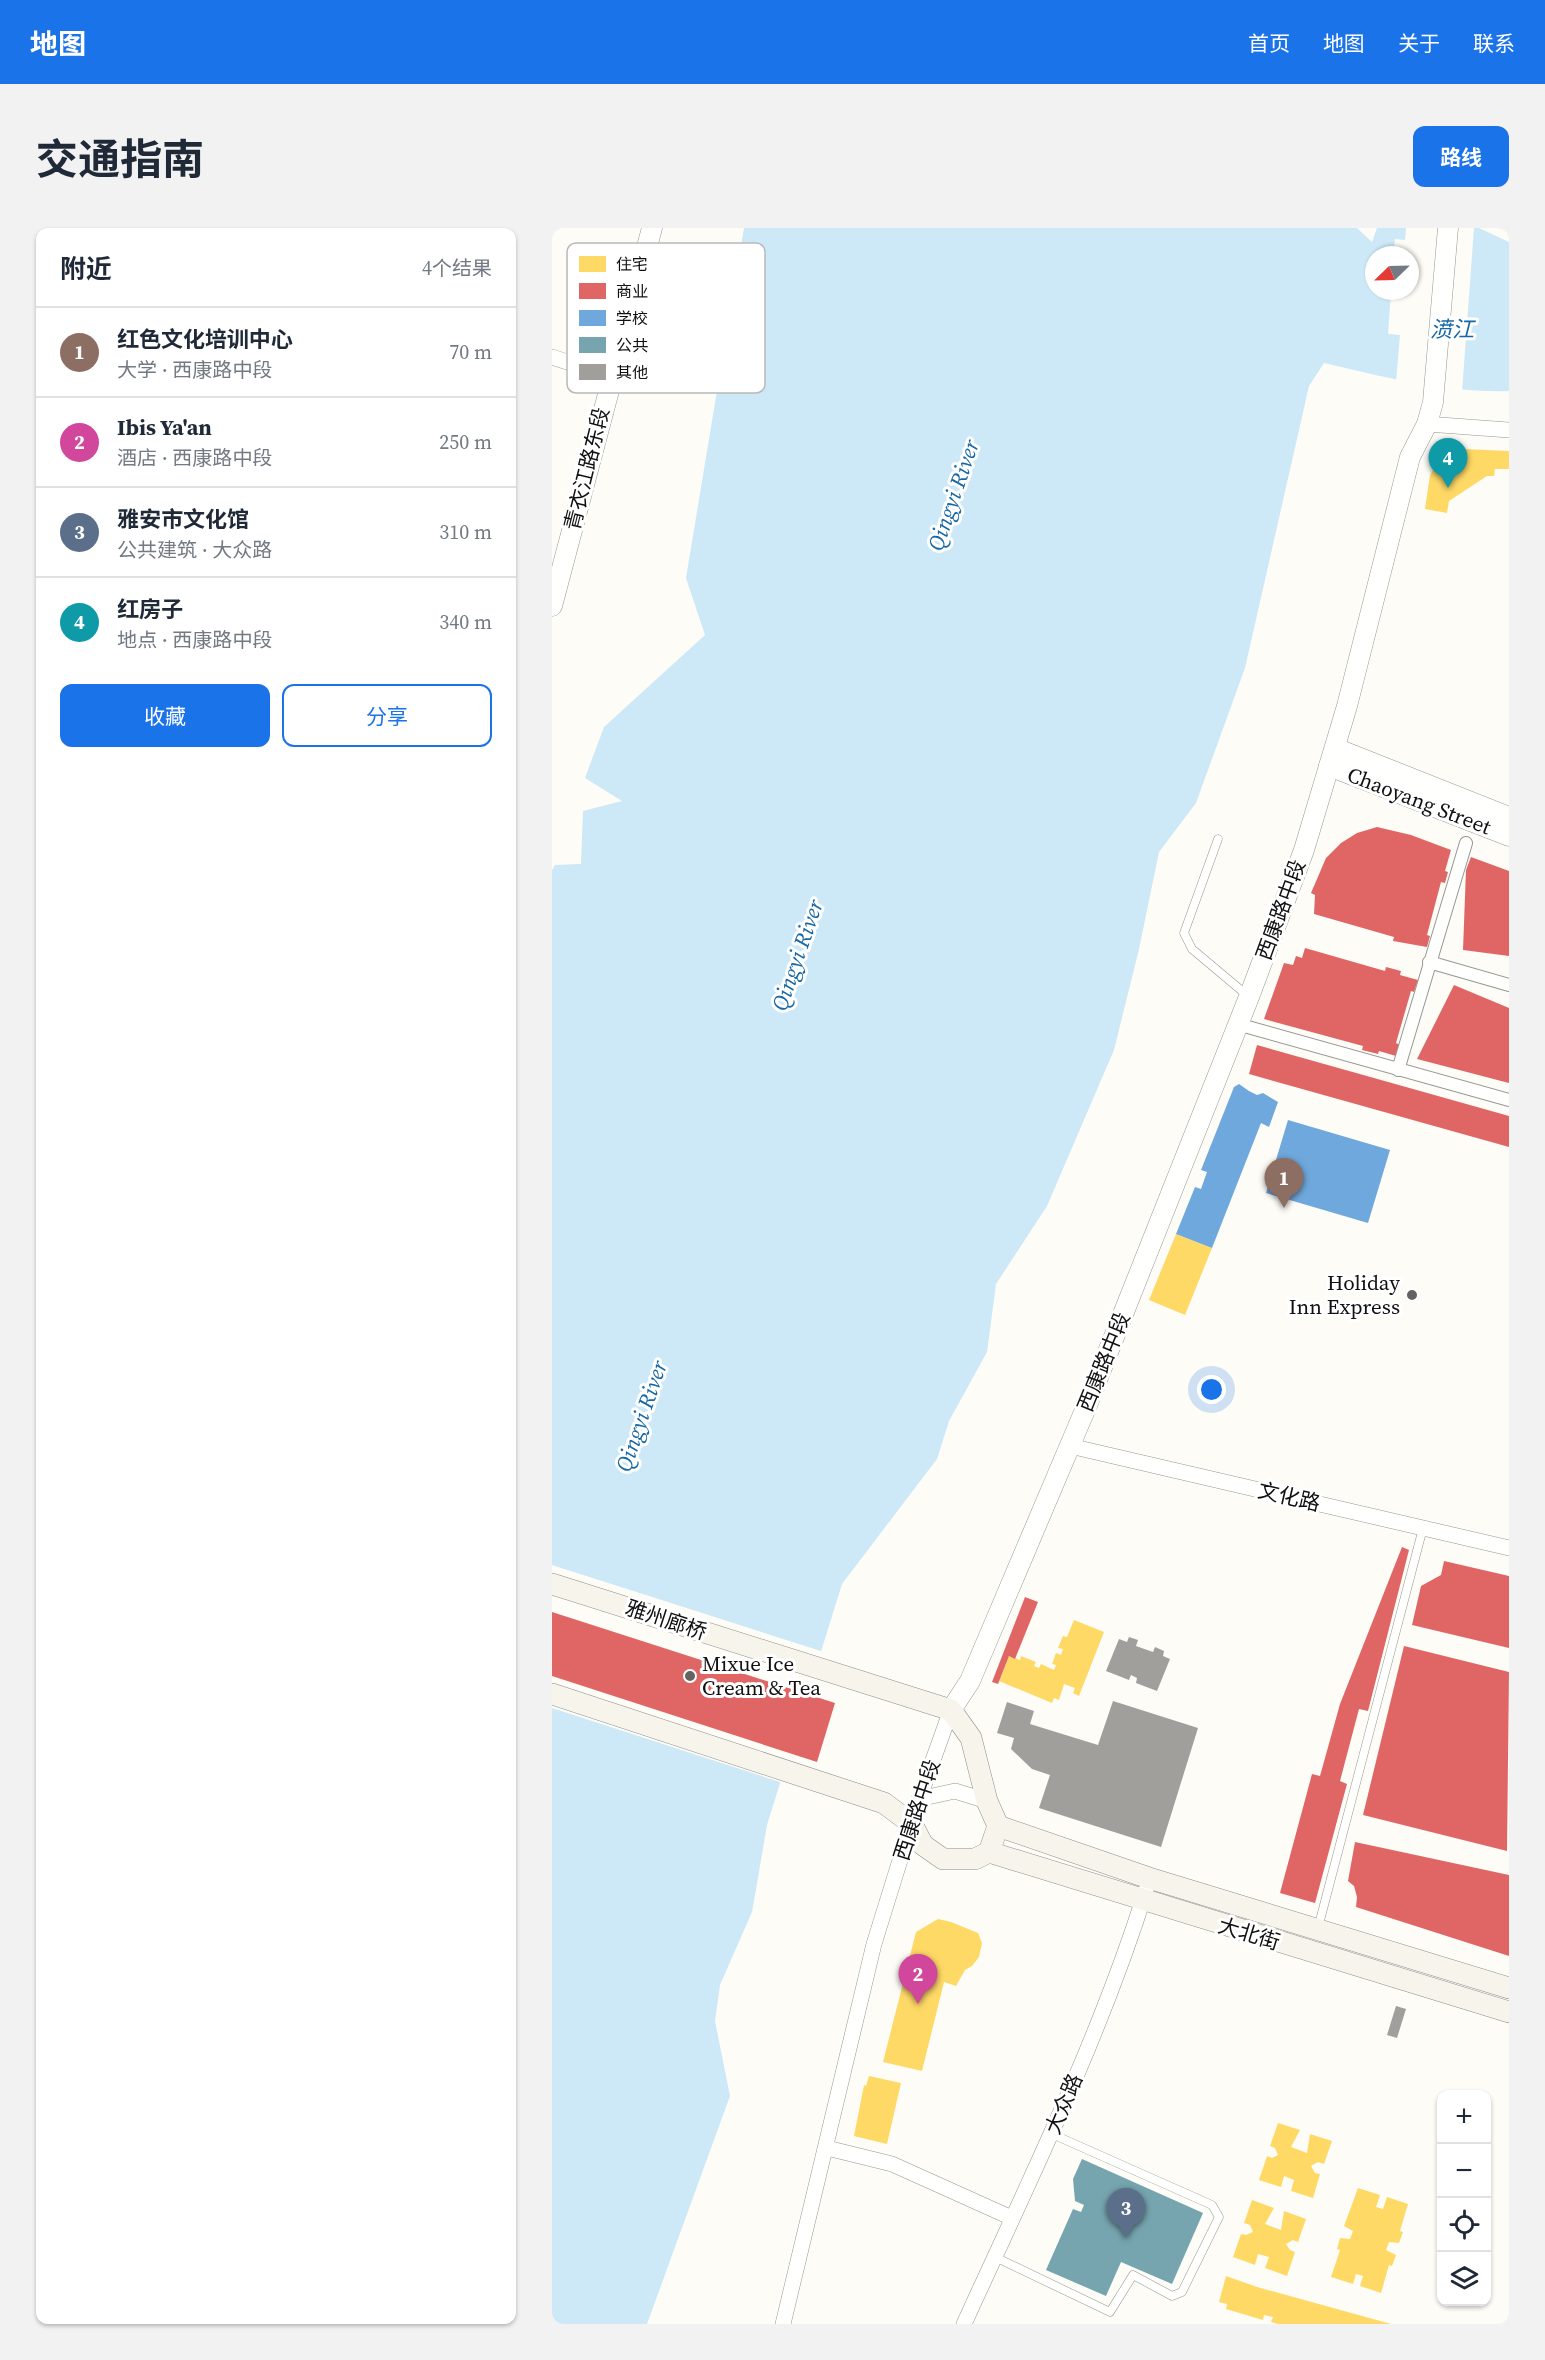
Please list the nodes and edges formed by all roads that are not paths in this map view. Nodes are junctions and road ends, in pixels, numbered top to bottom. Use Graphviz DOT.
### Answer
graph roads {
  1 [pos="652,228"];
  2 [pos="1448,228"];
  3 [pos="648,243"];
  4 [pos="552,357"];
  5 [pos="567,362"];
  6 [pos="607,393"];
  7 [pos="1427,424"];
  8 [pos="1509,430"];
  9 [pos="552,606"];
  10 [pos="1332,757"];
  11 [pos="1509,817"];
  12 [pos="1509,836"];
  13 [pos="1218,839"];
  14 [pos="1466,843"];
  15 [pos="1429,962"];
  16 [pos="1509,985"];
  17 [pos="1249,998"];
  18 [pos="1238,1024"];
  19 [pos="1398,1070"];
  20 [pos="1509,1100"];
  21 [pos="1070,1446"];
  22 [pos="1423,1528"];
  23 [pos="1509,1548"];
  24 [pos="552,1584"];
  25 [pos="552,1694"];
  26 [pos="951,1710"];
  27 [pos="919,1799"];
  28 [pos="987,1801"];
  29 [pos="912,1824"];
  30 [pos="998,1826"];
  31 [pos="989,1852"];
  32 [pos="1149,1878"];
  33 [pos="1142,1902"];
  34 [pos="1318,1930"];
  35 [pos="1509,1988"];
  36 [pos="1509,2012"];
  37 [pos="1052,2134"];
  38 [pos="827,2148"];
  39 [pos="1011,2218"];
  40 [pos="995,2257"];
  41 [pos="783,2324"];
  42 [pos="964,2324"];
  1 -- 3 [label="street, 青衣江路东段"];
  2 -- 7 [label="street, 西康路中段"];
  4 -- 5 [label="street"];
  6 -- 9 [label="street, 青衣江路东段"];
  7 -- 8 [label="street"];
  7 -- 10 [label="street, 西康路中段"];
  10 -- 11 [label="street, Chaoyang Street"];
  10 -- 12 [label="street, Chaoyang Street"];
  10 -- 17 [label="street, 西康路中段"];
  13 -- 17 [label="lane"];
  14 -- 15 [label="street"];
  15 -- 16 [label="street"];
  15 -- 19 [label="street"];
  17 -- 18 [label="street, 西康路中段"];
  18 -- 19 [label="street"];
  18 -- 21 [label="street, 西康路中段"];
  19 -- 20 [label="street"];
  21 -- 22 [label="street, 文化路"];
  21 -- 26 [label="street, 西康路中段"];
  22 -- 23 [label="street, 文化路"];
  22 -- 34 [label="lane"];
  24 -- 26 [label="main road, 雅州廊桥"];
  25 -- 29 [label="main road"];
  26 -- 27 [label="street, 西康路中段"];
  26 -- 28 [label="main road"];
  27 -- 28 [label="street"];
  27 -- 29 [label="street, 西康路中段"];
  28 -- 30 [label="main road"];
  29 -- 31 [label="main road"];
  29 -- 38 [label="street, 西康路中段"];
  30 -- 31 [label="main road"];
  30 -- 32 [label="main road, 大北街"];
  31 -- 33 [label="main road, 大北街"];
  32 -- 33 [label="street, 大众路"];
  32 -- 34 [label="main road, 大北街"];
  33 -- 36 [label="main road, 大北街"];
  33 -- 37 [label="street, 大众路"];
  34 -- 35 [label="main road, 大北街"];
  37 -- 39 [label="street, 大众路"];
  37 -- 40 [label="lane"];
  38 -- 39 [label="street"];
  38 -- 41 [label="street, 西康路中段"];
  39 -- 40 [label="street, 大众路"];
  40 -- 42 [label="street, 大众路"];
}
